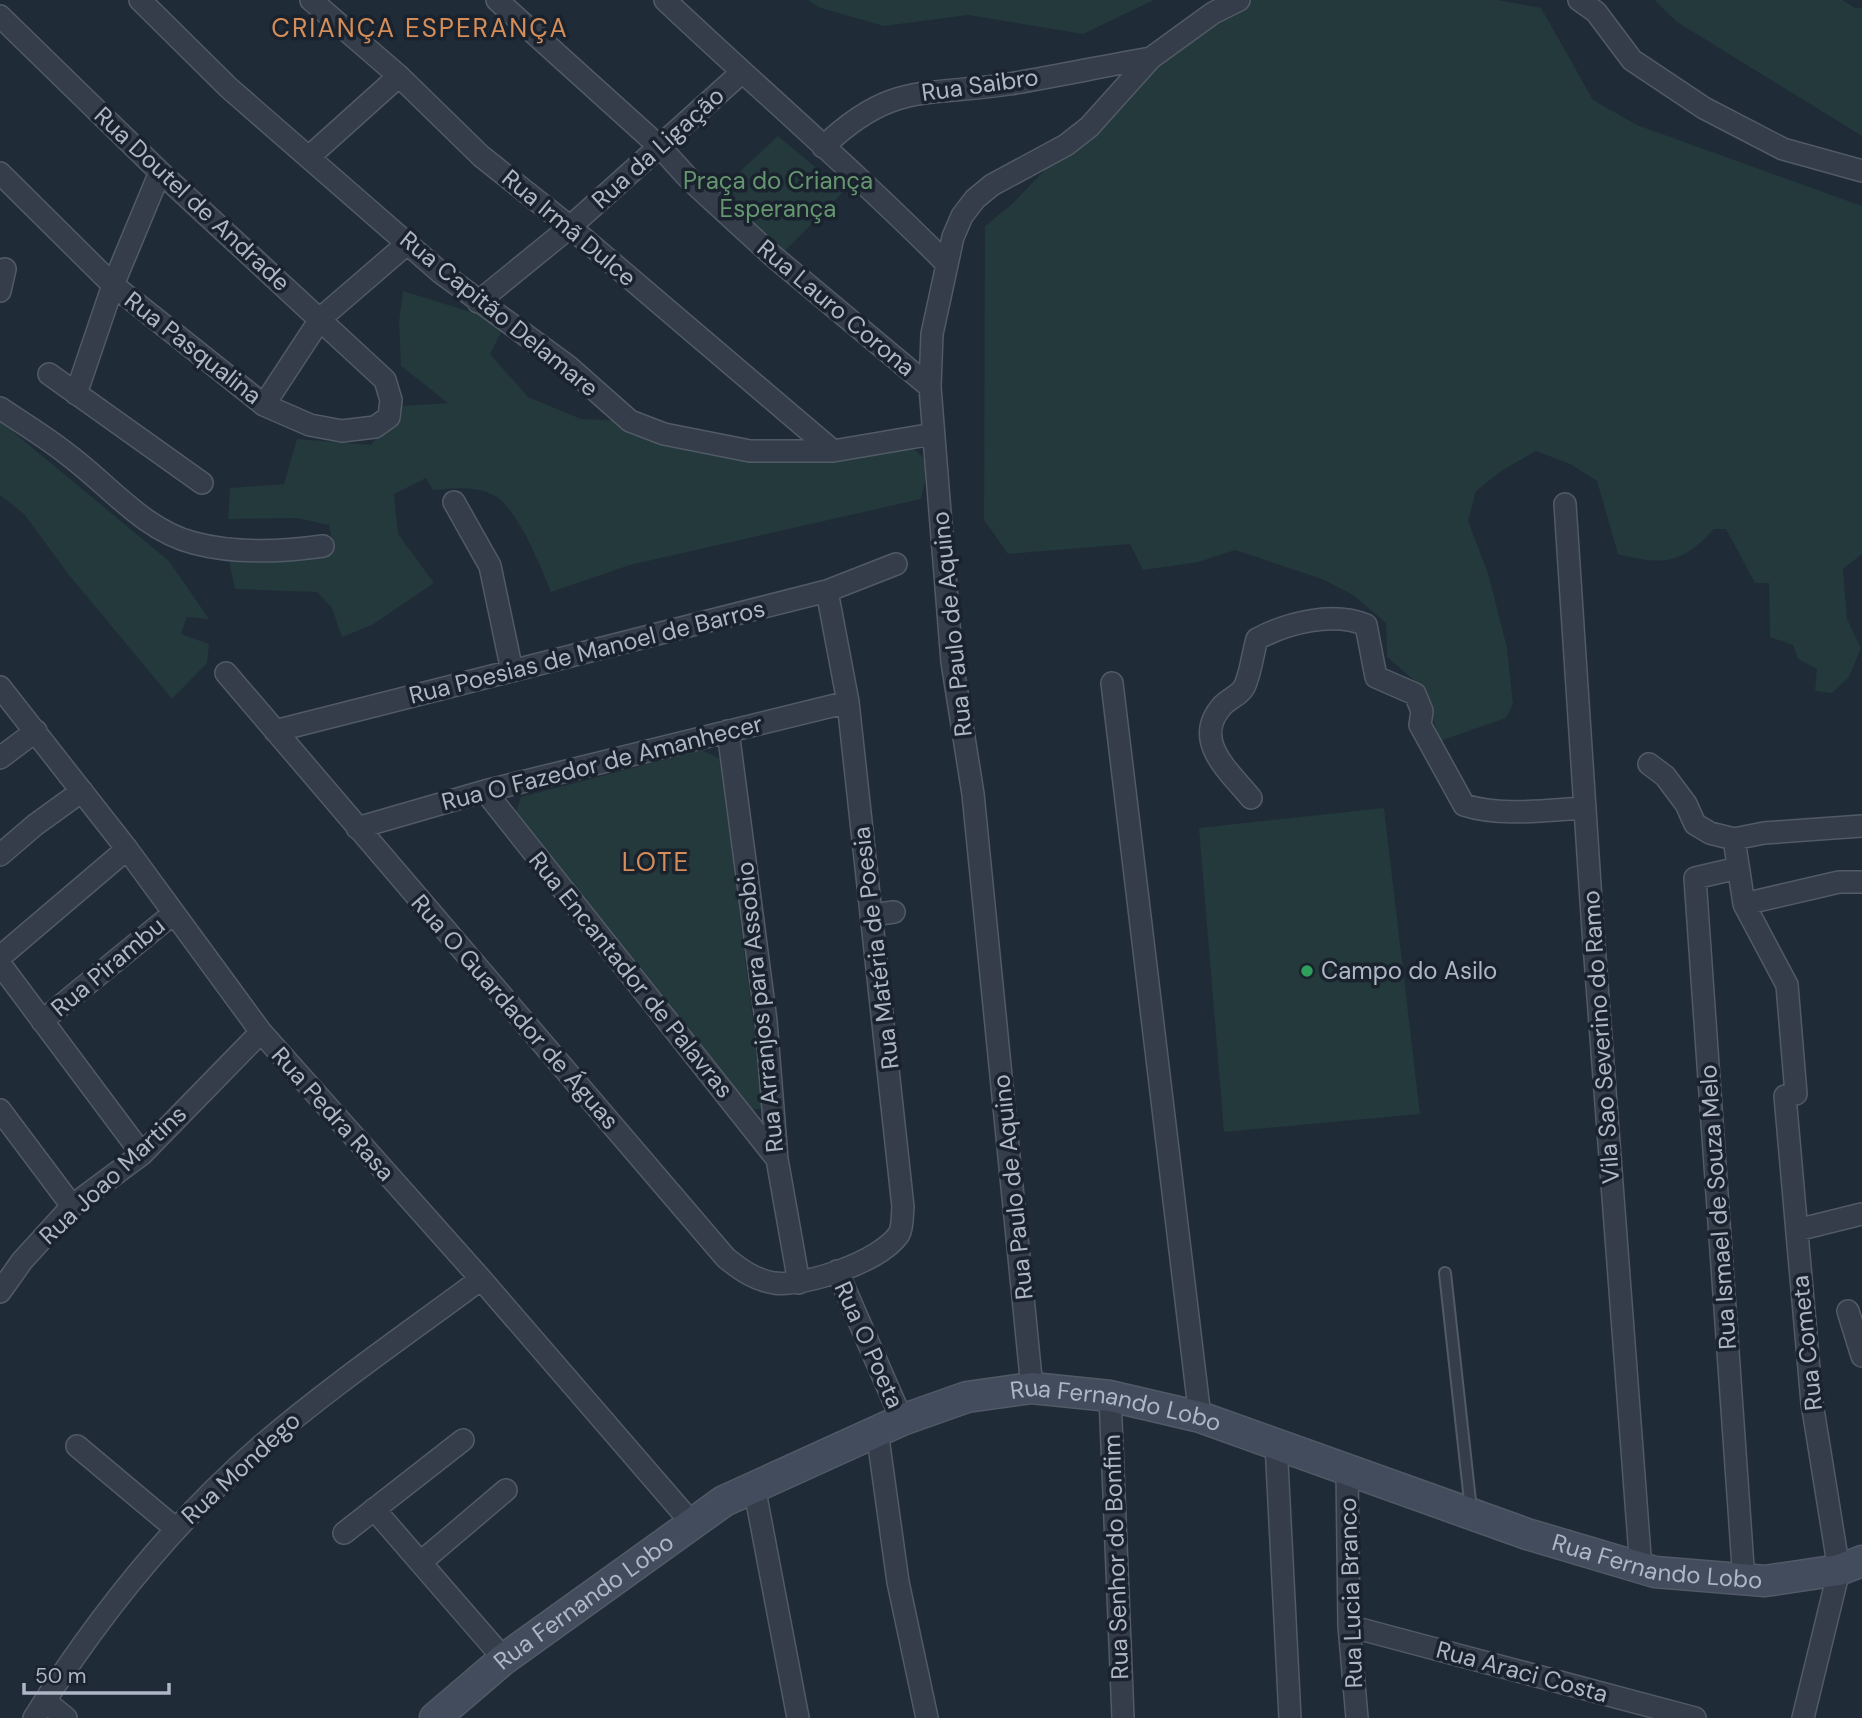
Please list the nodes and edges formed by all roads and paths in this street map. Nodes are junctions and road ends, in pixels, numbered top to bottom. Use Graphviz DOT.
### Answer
graph roads {
  1 [pos="140,0"];
  2 [pos="311,0"];
  3 [pos="498,0"];
  4 [pos="665,0"];
  5 [pos="1239,0"];
  6 [pos="1590,4"];
  7 [pos="0,16"];
  8 [pos="1151,58"];
  9 [pos="741,73"];
  10 [pos="399,76"];
  11 [pos="823,147"];
  12 [pos="661,148"];
  13 [pos="310,156"];
  14 [pos="1862,171"];
  15 [pos="160,172"];
  16 [pos="0,173"];
  17 [pos="570,227"];
  18 [pos="408,243"];
  19 [pos="945,262"];
  20 [pos="5,269"];
  21 [pos="113,285"];
  22 [pos="0,291"];
  23 [pos="478,302"];
  24 [pos="321,318"];
  25 [pos="49,374"];
  26 [pos="385,380"];
  27 [pos="930,387"];
  28 [pos="76,394"];
  29 [pos="264,405"];
  30 [pos="0,408"];
  31 [pos="933,434"];
  32 [pos="833,451"];
  33 [pos="202,483"];
  34 [pos="454,502"];
  35 [pos="1566,504"];
  36 [pos="323,547"];
  37 [pos="896,564"];
  38 [pos="827,591"];
  39 [pos="512,671"];
  40 [pos="226,673"];
  41 [pos="1112,683"];
  42 [pos="0,687"];
  43 [pos="848,702"];
  44 [pos="275,731"];
  45 [pos="728,731"];
  46 [pos="36,732"];
  47 [pos="0,758"];
  48 [pos="1649,764"];
  49 [pos="82,791"];
  50 [pos="485,791"];
  51 [pos="1251,798"];
  52 [pos="1585,807"];
  53 [pos="1862,826"];
  54 [pos="357,828"];
  55 [pos="1734,839"];
  56 [pos="127,849"];
  57 [pos="0,855"];
  58 [pos="1738,868"];
  59 [pos="1862,881"];
  60 [pos="1744,904"];
  61 [pos="894,912"];
  62 [pos="174,913"];
  63 [pos="872,915"];
  64 [pos="0,957"];
  65 [pos="0,964"];
  66 [pos="42,1021"];
  67 [pos="261,1032"];
  68 [pos="0,1110"];
  69 [pos="142,1154"];
  70 [pos="777,1159"];
  71 [pos="72,1206"];
  72 [pos="1862,1214"];
  73 [pos="1797,1230"];
  74 [pos="837,1271"];
  75 [pos="1445,1273"];
  76 [pos="481,1279"];
  77 [pos="800,1283"];
  78 [pos="0,1292"];
  79 [pos="1848,1311"];
  80 [pos="1862,1356"];
  81 [pos="1032,1388"];
  82 [pos="1110,1396"];
  83 [pos="1200,1417"];
  84 [pos="890,1425"];
  85 [pos="463,1440"];
  86 [pos="1276,1443"];
  87 [pos="77,1446"];
  88 [pos="1347,1469"];
  89 [pos="754,1486"];
  90 [pos="506,1490"];
  91 [pos="374,1509"];
  92 [pos="1471,1512"];
  93 [pos="691,1522"];
  94 [pos="176,1528"];
  95 [pos="344,1533"];
  96 [pos="421,1562"];
  97 [pos="1851,1566"];
  98 [pos="1641,1569"];
  99 [pos="1744,1581"];
  100 [pos="1349,1626"];
  101 [pos="504,1659"];
  102 [pos="39,1709"];
  103 [pos="66,1718"];
  104 [pos="435,1718"];
  105 [pos="798,1718"];
  106 [pos="927,1718"];
  107 [pos="1123,1718"];
  108 [pos="1290,1718"];
  109 [pos="1357,1718"];
  110 [pos="1695,1718"];
  111 [pos="1803,1718"];
  1 -- 13 [label="street, Rua Capitão Delamare"];
  2 -- 10 [label="street, Rua Irmã Dulce"];
  3 -- 12 [label="street, Rua Lauro Corona"];
  4 -- 9 [label="street"];
  5 -- 8 [label="street, Rua Paulo de Aquino"];
  6 -- 14 [label="street"];
  7 -- 15 [label="street, Rua Doutel de Andrade"];
  8 -- 11 [label="street, Rua Saibro"];
  8 -- 19 [label="street, Rua Paulo de Aquino"];
  9 -- 11 [label="street"];
  9 -- 12 [label="street, Rua da Ligação"];
  10 -- 13 [label="street"];
  10 -- 17 [label="street, Rua Irmã Dulce"];
  11 -- 19 [label="street"];
  12 -- 17 [label="street, Rua da Ligação"];
  12 -- 27 [label="street, Rua Lauro Corona"];
  13 -- 18 [label="street, Rua Capitão Delamare"];
  15 -- 21 [label="street"];
  15 -- 24 [label="street, Rua Doutel de Andrade"];
  16 -- 21 [label="street, Rua Pasqualina"];
  17 -- 23 [label="street, Rua da Ligação"];
  17 -- 32 [label="street, Rua Irmã Dulce"];
  18 -- 23 [label="street, Rua Capitão Delamare"];
  18 -- 24 [label="street"];
  19 -- 27 [label="street, Rua Paulo de Aquino"];
  20 -- 22 [label="street"];
  21 -- 28 [label="street"];
  21 -- 29 [label="street, Rua Pasqualina"];
  23 -- 32 [label="street, Rua Capitão Delamare"];
  24 -- 26 [label="street, Rua Doutel de Andrade"];
  24 -- 29 [label="street"];
  25 -- 28 [label="street"];
  26 -- 29 [label="street, Rua Pasqualina"];
  27 -- 31 [label="street, Rua Paulo de Aquino"];
  28 -- 33 [label="street"];
  30 -- 36 [label="street"];
  31 -- 32 [label="street, Rua Capitão Delamare"];
  31 -- 81 [label="street, Rua Paulo de Aquino"];
  34 -- 39 [label="street"];
  35 -- 52 [label="street, Vila Sao Severino do Ramo"];
  37 -- 38 [label="street, Rua Poesias de Manoel de Barros"];
  38 -- 39 [label="street, Rua Poesias de Manoel de Barros"];
  38 -- 43 [label="street, Rua Matéria de Poesia"];
  39 -- 44 [label="street, Rua Poesias de Manoel de Barros"];
  40 -- 44 [label="street, Rua O Guardador de Águas"];
  41 -- 83 [label="street"];
  42 -- 46 [label="street, Rua Pedra Rasa"];
  43 -- 45 [label="street, Rua O Fazedor de Amanhecer"];
  43 -- 63 [label="street, Rua Matéria de Poesia"];
  44 -- 54 [label="street, Rua O Guardador de Águas"];
  45 -- 50 [label="street, Rua O Fazedor de Amanhecer"];
  45 -- 70 [label="street, Rua Arranjos para Assobio"];
  46 -- 47 [label="street"];
  46 -- 49 [label="street, Rua Pedra Rasa"];
  48 -- 55 [label="street"];
  49 -- 56 [label="street, Rua Pedra Rasa"];
  49 -- 57 [label="street"];
  50 -- 54 [label="street, Rua O Fazedor de Amanhecer"];
  50 -- 70 [label="street, Rua Encantador de Palavras"];
  51 -- 52 [label="street"];
  52 -- 98 [label="street, Vila Sao Severino do Ramo"];
  53 -- 55 [label="street"];
  54 -- 77 [label="street, Rua O Guardador de Águas"];
  55 -- 58 [label="street"];
  56 -- 62 [label="street, Rua Pedra Rasa"];
  56 -- 64 [label="street"];
  58 -- 60 [label="street"];
  58 -- 99 [label="street, Rua Ismael de Souza Melo"];
  59 -- 60 [label="street"];
  60 -- 73 [label="street, Rua Cometa"];
  61 -- 63 [label="street"];
  62 -- 66 [label="street, Rua Pirambu"];
  62 -- 67 [label="street, Rua Pedra Rasa"];
  63 -- 74 [label="street, Rua Matéria de Poesia"];
  65 -- 66 [label="street"];
  66 -- 69 [label="street"];
  67 -- 69 [label="street, Rua Joao Martins"];
  67 -- 76 [label="street, Rua Pedra Rasa"];
  68 -- 71 [label="street"];
  69 -- 71 [label="street, Rua Joao Martins"];
  70 -- 77 [label="street, Rua Arranjos para Assobio"];
  71 -- 78 [label="street, Rua Joao Martins"];
  72 -- 73 [label="street"];
  73 -- 97 [label="street, Rua Cometa"];
  74 -- 77 [label="street, Rua O Guardador de Águas"];
  74 -- 84 [label="street, Rua O Poeta"];
  75 -- 92 [label="lane"];
  76 -- 93 [label="street, Rua Pedra Rasa"];
  76 -- 94 [label="street, Rua Mondego"];
  79 -- 80 [label="street"];
  81 -- 82 [label="main road, Rua Fernando Lobo"];
  81 -- 84 [label="main road, Rua Fernando Lobo"];
  82 -- 83 [label="main road, Rua Fernando Lobo"];
  82 -- 107 [label="street, Rua Senhor do Bonfim"];
  83 -- 86 [label="main road, Rua Fernando Lobo"];
  84 -- 89 [label="main road, Rua Fernando Lobo"];
  84 -- 106 [label="street, Rua O Poeta"];
  85 -- 91 [label="street"];
  86 -- 88 [label="main road, Rua Fernando Lobo"];
  86 -- 108 [label="street"];
  87 -- 94 [label="street"];
  88 -- 92 [label="main road, Rua Fernando Lobo"];
  88 -- 100 [label="street, Rua Lucia Branco"];
  89 -- 93 [label="main road, Rua Fernando Lobo"];
  89 -- 105 [label="street"];
  90 -- 96 [label="street"];
  91 -- 95 [label="street"];
  91 -- 96 [label="street"];
  92 -- 98 [label="main road, Rua Fernando Lobo"];
  93 -- 101 [label="main road, Rua Fernando Lobo"];
  94 -- 102 [label="street, Rua Mondego"];
  96 -- 101 [label="street"];
  97 -- 99 [label="main road, Rua Fernando Lobo"];
  97 -- 111 [label="street"];
  98 -- 99 [label="main road, Rua Fernando Lobo"];
  100 -- 109 [label="street, Rua Lucia Branco"];
  100 -- 110 [label="street, Rua Araci Costa"];
  101 -- 104 [label="main road, Rua Fernando Lobo"];
  102 -- 103 [label="street, Rua Mondego"];
}
